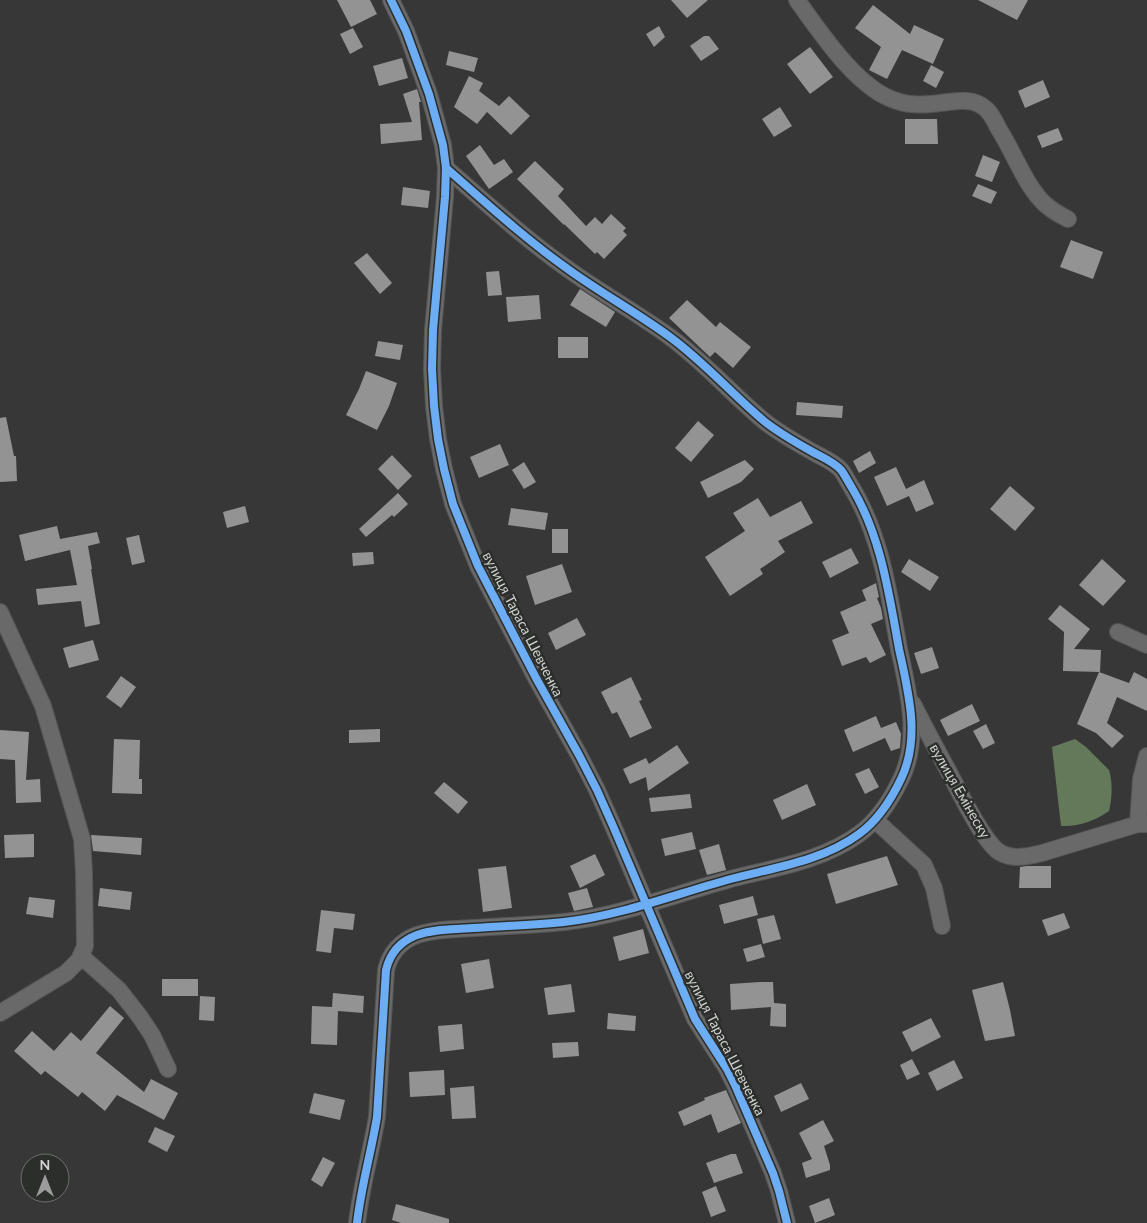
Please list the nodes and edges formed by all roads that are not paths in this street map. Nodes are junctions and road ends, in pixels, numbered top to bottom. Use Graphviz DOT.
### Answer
graph roads {
  1 [pos="391,0"];
  2 [pos="797,0"];
  3 [pos="446,168"];
  4 [pos="1068,219"];
  5 [pos="0,612"];
  6 [pos="1118,632"];
  7 [pos="1147,645"];
  8 [pos="909,697"];
  9 [pos="1147,756"];
  10 [pos="875,820"];
  11 [pos="1142,824"];
  12 [pos="646,904"];
  13 [pos="942,926"];
  14 [pos="81,956"];
  15 [pos="0,1013"];
  16 [pos="168,1068"];
  17 [pos="357,1223"];
  18 [pos="787,1223"];
  1 -- 3 [label="street, вулиця Тараса Шевченка"];
  2 -- 4 [label="street"];
  3 -- 8 [label="street"];
  3 -- 12 [label="street, вулиця Тараса Шевченка"];
  5 -- 14 [label="street"];
  6 -- 7 [label="street"];
  8 -- 10 [label="street"];
  8 -- 11 [label="street, вулиця Емінеску"];
  9 -- 11 [label="street"];
  10 -- 12 [label="street"];
  10 -- 13 [label="street"];
  12 -- 17 [label="street"];
  12 -- 18 [label="street, вулиця Тараса Шевченка"];
  14 -- 15 [label="street"];
  14 -- 16 [label="street"];
}
